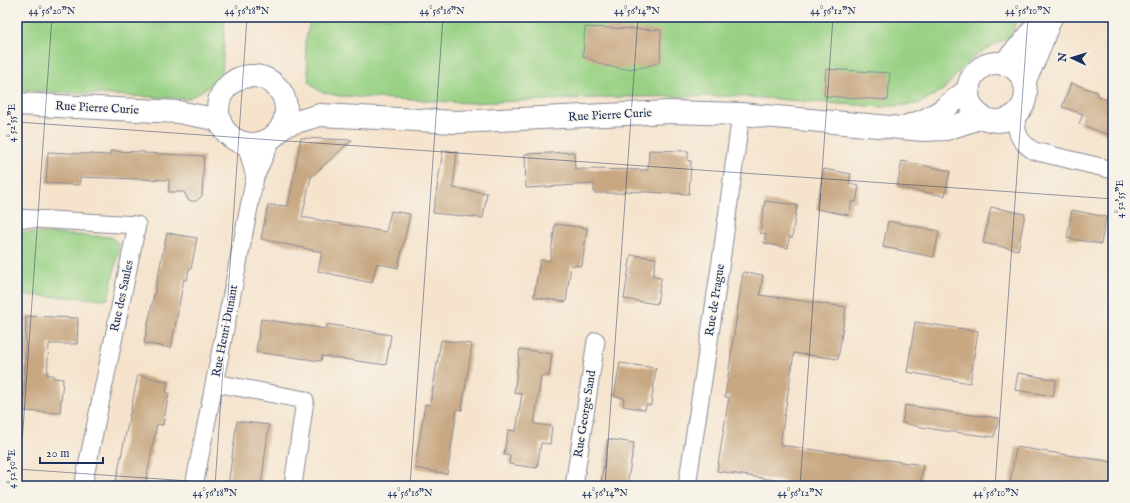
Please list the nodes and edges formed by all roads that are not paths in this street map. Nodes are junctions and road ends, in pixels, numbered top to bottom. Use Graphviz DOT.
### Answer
graph roads {
  1 [pos="1043,17"];
  2 [pos="1051,17"];
  3 [pos="1003,64"];
  4 [pos="1024,82"];
  5 [pos="969,89"];
  6 [pos="221,97"];
  7 [pos="284,97"];
  8 [pos="17,104"];
  9 [pos="178,112"];
  10 [pos="1017,113"];
  11 [pos="741,114"];
  12 [pos="320,115"];
  13 [pos="982,117"];
  14 [pos="220,120"];
  15 [pos="899,128"];
  16 [pos="278,131"];
  17 [pos="246,144"];
  18 [pos="1113,170"];
  19 [pos="255,177"];
  20 [pos="17,218"];
  21 [pos="596,341"];
  22 [pos="215,383"];
  23 [pos="82,486"];
  24 [pos="194,486"];
  25 [pos="293,486"];
  26 [pos="574,486"];
  27 [pos="687,486"];
  1 -- 3 [label="street"];
  2 -- 4 [label="street"];
  3 -- 4 [label="street"];
  3 -- 5 [label="street"];
  4 -- 10 [label="street"];
  5 -- 13 [label="street"];
  5 -- 15 [label="street, Rue Pierre Curie"];
  6 -- 7 [label="street"];
  6 -- 9 [label="street, Rue Pierre Curie"];
  6 -- 14 [label="street"];
  7 -- 12 [label="street, Rue Pierre Curie"];
  7 -- 16 [label="street"];
  8 -- 9 [label="street, Rue Pierre Curie"];
  9 -- 14 [label="street, Rue Pierre Curie"];
  10 -- 13 [label="street"];
  10 -- 18 [label="street"];
  11 -- 12 [label="street, Rue Pierre Curie"];
  11 -- 15 [label="street, Rue Pierre Curie"];
  11 -- 27 [label="street, Rue de Prague"];
  12 -- 16 [label="street, Rue Pierre Curie"];
  13 -- 15 [label="street, Rue Pierre Curie"];
  14 -- 17 [label="street"];
  16 -- 17 [label="street"];
  16 -- 19 [label="street, Rue Henri Dunant"];
  17 -- 19 [label="street, Rue Henri Dunant"];
  19 -- 22 [label="street, Rue Henri Dunant"];
  20 -- 23 [label="street, Rue des Saules"];
  21 -- 26 [label="street, Rue George Sand"];
  22 -- 24 [label="street, Rue Henri Dunant"];
  22 -- 25 [label="street"];
}
